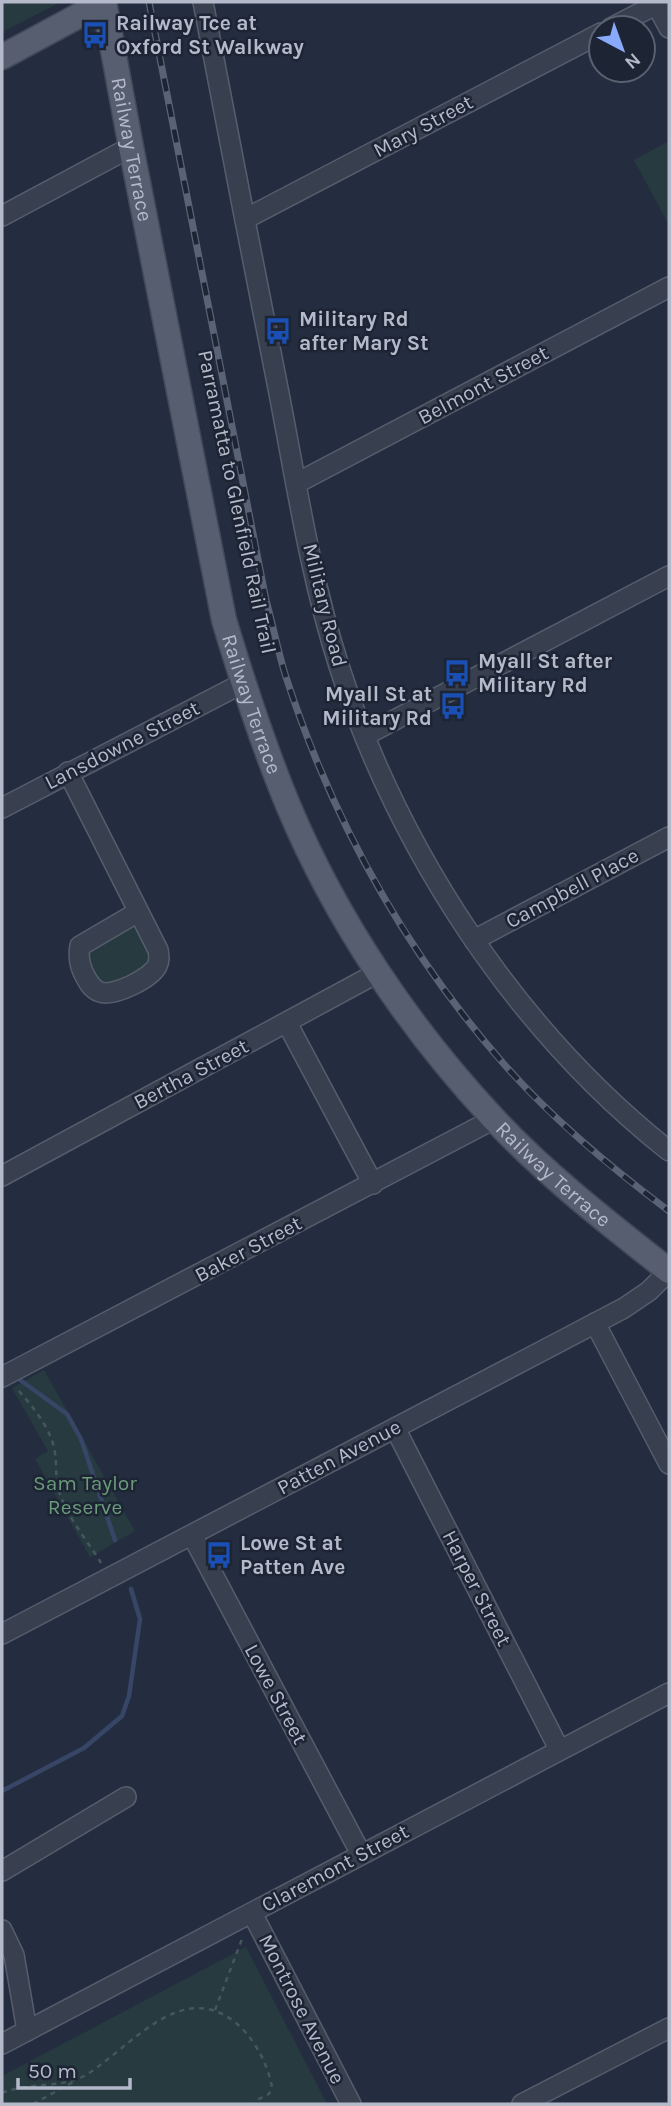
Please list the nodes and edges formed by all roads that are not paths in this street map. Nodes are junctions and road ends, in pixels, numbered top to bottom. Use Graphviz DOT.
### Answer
graph roads {
  1 [pos="104,2"];
  2 [pos="203,2"];
  3 [pos="658,3"];
  4 [pos="637,14"];
  5 [pos="669,28"];
  6 [pos="587,40"];
  7 [pos="2,57"];
  8 [pos="131,147"];
  9 [pos="2,216"];
  10 [pos="245,219"];
  11 [pos="669,286"];
  12 [pos="297,483"];
  13 [pos="669,576"];
  14 [pos="243,683"];
  15 [pos="366,735"];
  16 [pos="68,772"];
  17 [pos="2,808"];
  18 [pos="669,837"];
  19 [pos="138,912"];
  20 [pos="474,940"];
  21 [pos="379,972"];
  22 [pos="286,1023"];
  23 [pos="494,1119"];
  24 [pos="669,1126"];
  25 [pos="650,1136"];
  26 [pos="669,1151"];
  27 [pos="2,1175"];
  28 [pos="373,1184"];
  29 [pos="669,1271"];
  30 [pos="595,1322"];
  31 [pos="4,1376"];
  32 [pos="395,1428"];
  33 [pos="669,1465"];
  34 [pos="192,1535"];
  35 [pos="2,1634"];
  36 [pos="669,1693"];
  37 [pos="559,1749"];
  38 [pos="126,1797"];
  39 [pos="361,1854"];
  40 [pos="2,1871"];
  41 [pos="252,1913"];
  42 [pos="2,1930"];
  43 [pos="669,2028"];
  44 [pos="27,2031"];
  45 [pos="2,2044"];
  46 [pos="351,2104"];
  47 [pos="522,2104"];
  1 -- 7 [label="main road"];
  1 -- 8 [label="main road, Railway Terrace"];
  2 -- 10 [label="street, Military Road"];
  3 -- 4 [label="street"];
  3 -- 5 [label="street"];
  6 -- 10 [label="street, Mary Street"];
  8 -- 9 [label="street"];
  8 -- 14 [label="main road, Railway Terrace"];
  10 -- 12 [label="street, Military Road"];
  11 -- 12 [label="street, Belmont Street"];
  12 -- 15 [label="street, Military Road"];
  13 -- 15 [label="street"];
  14 -- 16 [label="street, Lansdowne Street"];
  14 -- 21 [label="main road, Railway Terrace"];
  15 -- 20 [label="street, Military Road"];
  16 -- 17 [label="street, Lansdowne Street"];
  16 -- 19 [label="street"];
  18 -- 20 [label="street, Campbell Place"];
  19 -- 19 [label="street"];
  20 -- 25 [label="street, Military Road"];
  21 -- 22 [label="street, Bertha Street"];
  21 -- 23 [label="main road, Railway Terrace"];
  22 -- 27 [label="street, Bertha Street"];
  22 -- 28 [label="street"];
  23 -- 28 [label="street, Baker Street"];
  23 -- 29 [label="main road, Railway Terrace"];
  24 -- 25 [label="street"];
  25 -- 26 [label="street, Military Road"];
  28 -- 31 [label="street, Baker Street"];
  29 -- 30 [label="street, Patten Avenue"];
  30 -- 32 [label="street, Patten Avenue"];
  30 -- 33 [label="street"];
  32 -- 34 [label="street, Patten Avenue"];
  32 -- 37 [label="street, Harper Street"];
  34 -- 35 [label="street, Patten Avenue"];
  34 -- 39 [label="street, Lowe Street"];
  36 -- 37 [label="street, Claremont Street"];
  37 -- 39 [label="street, Claremont Street"];
  38 -- 40 [label="street"];
  39 -- 41 [label="street, Claremont Street"];
  41 -- 44 [label="street, Claremont Street"];
  41 -- 46 [label="street, Montrose Avenue"];
  42 -- 44 [label="street"];
  43 -- 47 [label="street"];
  44 -- 45 [label="street, Claremont Street"];
}
